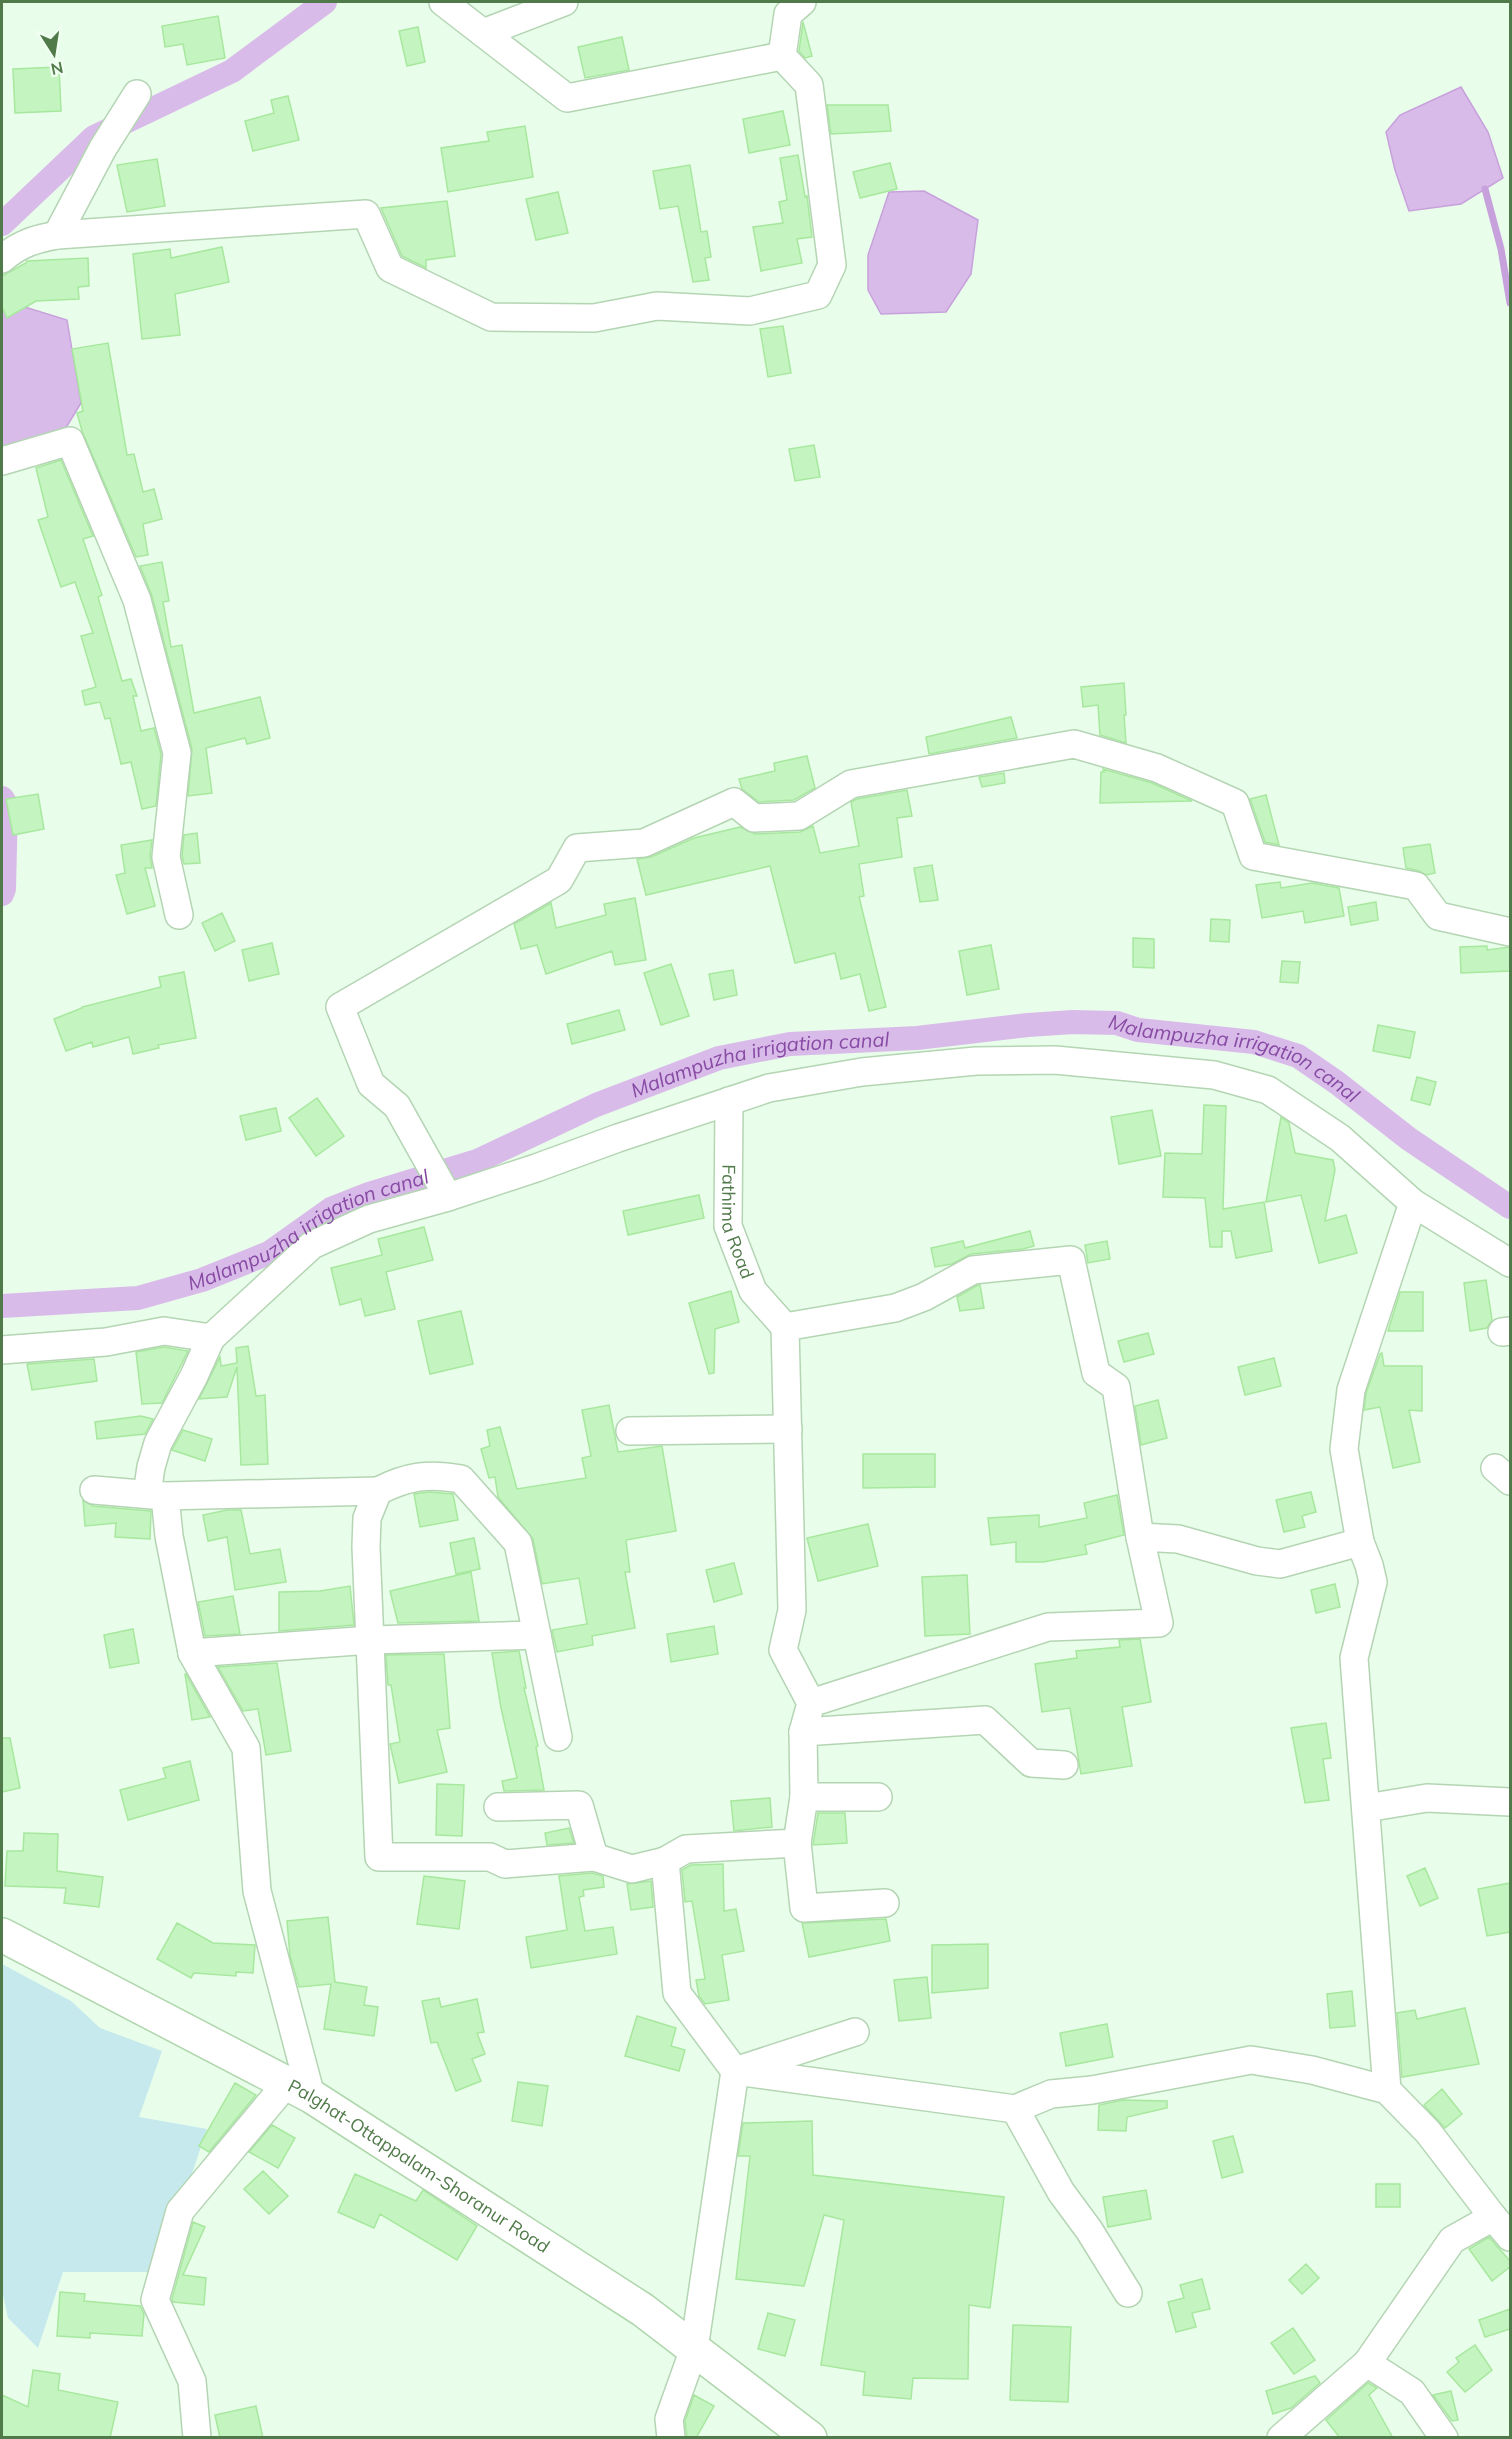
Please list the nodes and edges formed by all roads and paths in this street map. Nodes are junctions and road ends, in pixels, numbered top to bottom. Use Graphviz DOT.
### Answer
graph roads {
  1 [pos="443,2"];
  2 [pos="564,2"];
  3 [pos="802,2"];
  4 [pos="483,33"];
  5 [pos="782,56"];
  6 [pos="137,94"];
  7 [pos="57,235"];
  8 [pos="2,259"];
  9 [pos="2,461"];
  10 [pos="179,915"];
  11 [pos="1510,932"];
  12 [pos="729,1101"];
  13 [pos="442,1187"];
  14 [pos="1413,1203"];
  15 [pos="1510,1263"];
  16 [pos="785,1327"];
  17 [pos="211,1338"];
  18 [pos="2,1350"];
  19 [pos="788,1429"];
  20 [pos="630,1431"];
  21 [pos="94,1490"];
  22 [pos="378,1491"];
  23 [pos="156,1495"];
  24 [pos="1140,1537"];
  25 [pos="1360,1542"];
  26 [pos="537,1635"];
  27 [pos="371,1640"];
  28 [pos="192,1653"];
  29 [pos="811,1703"];
  30 [pos="803,1732"];
  31 [pos="558,1737"];
  32 [pos="1064,1765"];
  33 [pos="804,1797"];
  34 [pos="878,1797"];
  35 [pos="1510,1802"];
  36 [pos="498,1807"];
  37 [pos="1366,1808"];
  38 [pos="797,1843"];
  39 [pos="594,1857"];
  40 [pos="665,1861"];
  41 [pos="885,1903"];
  42 [pos="2,1935"];
  43 [pos="855,2032"];
  44 [pos="735,2072"];
  45 [pos="298,2090"];
  46 [pos="1387,2090"];
  47 [pos="1015,2109"];
  48 [pos="1493,2217"];
  49 [pos="1510,2237"];
  50 [pos="1128,2293"];
  51 [pos="694,2349"];
  52 [pos="1366,2363"];
  53 [pos="197,2438"];
  54 [pos="670,2438"];
  55 [pos="810,2438"];
  56 [pos="1281,2438"];
  57 [pos="1444,2438"];
  1 -- 4 [label="street"];
  2 -- 4 [label="street"];
  3 -- 5 [label="street"];
  4 -- 5 [label="street"];
  5 -- 7 [label="street"];
  6 -- 7 [label="street"];
  7 -- 8 [label="street"];
  9 -- 10 [label="street"];
  11 -- 13 [label="street"];
  12 -- 13 [label="street"];
  12 -- 14 [label="street"];
  12 -- 16 [label="street, Fathima Road"];
  13 -- 17 [label="street"];
  14 -- 15 [label="street"];
  14 -- 25 [label="street"];
  16 -- 19 [label="street"];
  16 -- 24 [label="street"];
  17 -- 18 [label="street"];
  17 -- 23 [label="street"];
  19 -- 20 [label="street"];
  19 -- 29 [label="street"];
  21 -- 23 [label="street"];
  22 -- 23 [label="street"];
  22 -- 26 [label="street"];
  22 -- 27 [label="street"];
  23 -- 28 [label="street"];
  24 -- 25 [label="street"];
  24 -- 29 [label="street"];
  25 -- 37 [label="street"];
  26 -- 27 [label="street"];
  26 -- 31 [label="street"];
  27 -- 28 [label="street"];
  27 -- 39 [label="street"];
  28 -- 45 [label="street"];
  29 -- 30 [label="street"];
  30 -- 32 [label="street"];
  30 -- 33 [label="street"];
  33 -- 34 [label="street"];
  33 -- 38 [label="street"];
  35 -- 37 [label="street"];
  36 -- 39 [label="street"];
  37 -- 46 [label="street"];
  38 -- 40 [label="street"];
  38 -- 41 [label="street"];
  39 -- 40 [label="street"];
  40 -- 44 [label="street"];
  42 -- 45 [label="main road, Palghat-Ottappalam-Shoranur Road"];
  43 -- 44 [label="street"];
  44 -- 47 [label="street"];
  44 -- 51 [label="street"];
  45 -- 51 [label="main road, Palghat-Ottappalam-Shoranur Road"];
  45 -- 53 [label="street"];
  46 -- 47 [label="street"];
  46 -- 48 [label="street"];
  47 -- 50 [label="street"];
  48 -- 49 [label="street"];
  48 -- 52 [label="street"];
  51 -- 54 [label="street"];
  51 -- 55 [label="main road, Palghat-Ottappalam-Shoranur Road"];
  52 -- 56 [label="street"];
  52 -- 57 [label="street"];
}
